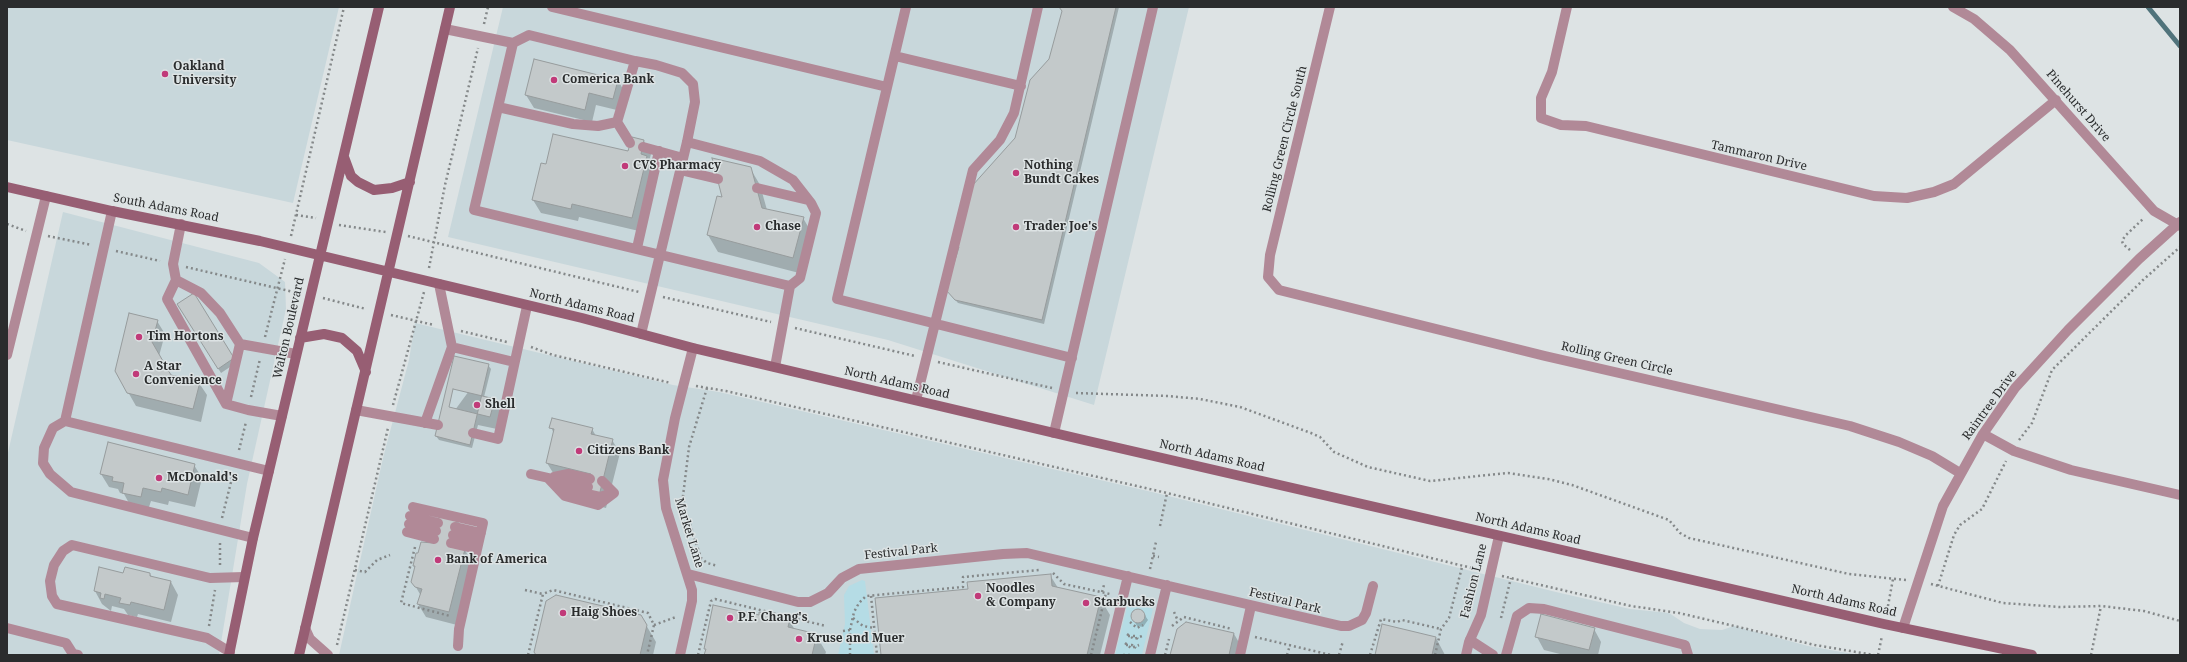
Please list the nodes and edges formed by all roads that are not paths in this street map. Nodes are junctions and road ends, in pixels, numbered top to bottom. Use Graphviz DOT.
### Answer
graph roads {
  1 [pos="379,7"];
  2 [pos="450,7"];
  3 [pos="552,7"];
  4 [pos="906,7"];
  5 [pos="1038,7"];
  6 [pos="1153,7"];
  7 [pos="1330,7"];
  8 [pos="1567,7"];
  9 [pos="1953,7"];
  10 [pos="445,29"];
  11 [pos="513,43"];
  12 [pos="895,56"];
  13 [pos="635,61"];
  14 [pos="1021,86"];
  15 [pos="887,87"];
  16 [pos="2056,100"];
  17 [pos="498,107"];
  18 [pos="617,122"];
  19 [pos="687,142"];
  20 [pos="630,143"];
  21 [pos="643,147"];
  22 [pos="659,151"];
  23 [pos="343,155"];
  24 [pos="683,158"];
  25 [pos="680,170"];
  26 [pos="718,179"];
  27 [pos="410,182"];
  28 [pos="7,187"];
  29 [pos="757,188"];
  30 [pos="46,196"];
  31 [pos="808,200"];
  32 [pos="112,211"];
  33 [pos="181,224"];
  34 [pos="2179,224"];
  35 [pos="637,248"];
  36 [pos="660,254"];
  37 [pos="319,256"];
  38 [pos="390,272"];
  39 [pos="1268,277"];
  40 [pos="176,280"];
  41 [pos="439,284"];
  42 [pos="790,286"];
  43 [pos="527,306"];
  44 [pos="935,323"];
  45 [pos="641,334"];
  46 [pos="300,338"];
  47 [pos="240,344"];
  48 [pos="452,348"];
  49 [pos="694,348"];
  50 [pos="296,354"];
  51 [pos="7,355"];
  52 [pos="1072,358"];
  53 [pos="514,362"];
  54 [pos="775,367"];
  55 [pos="366,372"];
  56 [pos="916,400"];
  57 [pos="226,404"];
  58 [pos="356,410"];
  59 [pos="282,416"];
  60 [pos="65,421"];
  61 [pos="425,423"];
  62 [pos="438,425"];
  63 [pos="473,433"];
  64 [pos="1054,433"];
  65 [pos="1983,434"];
  66 [pos="269,470"];
  67 [pos="1960,473"];
  68 [pos="531,474"];
  69 [pos="548,478"];
  70 [pos="589,483"];
  71 [pos="601,486"];
  72 [pos="2180,495"];
  73 [pos="410,520"];
  74 [pos="1499,536"];
  75 [pos="253,538"];
  76 [pos="479,541"];
  77 [pos="688,574"];
  78 [pos="244,576"];
  79 [pos="1128,576"];
  80 [pos="1167,585"];
  81 [pos="1373,586"];
  82 [pos="1251,606"];
  83 [pos="7,628"];
  84 [pos="304,628"];
  85 [pos="1903,628"];
  86 [pos="1470,640"];
  87 [pos="458,646"];
  88 [pos="332,652"];
  89 [pos="229,653"];
  90 [pos="75,655"];
  91 [pos="299,655"];
  92 [pos="680,655"];
  93 [pos="1109,655"];
  94 [pos="1150,655"];
  95 [pos="1240,655"];
  96 [pos="1466,655"];
  97 [pos="1493,655"];
  98 [pos="1506,655"];
  99 [pos="1688,655"];
  100 [pos="2032,655"];
  1 -- 23 [label="main road, Walton Boulevard"];
  2 -- 10 [label="main road"];
  3 -- 15 [label="street"];
  4 -- 12 [label="street"];
  5 -- 14 [label="street"];
  6 -- 52 [label="street"];
  7 -- 39 [label="street, Rolling Green Circle South"];
  8 -- 16 [label="street, Tammaron Drive"];
  9 -- 16 [label="street, Pinehurst Drive"];
  10 -- 11 [label="street"];
  10 -- 27 [label="main road"];
  11 -- 13 [label="street"];
  11 -- 17 [label="street"];
  12 -- 14 [label="street"];
  12 -- 15 [label="street"];
  13 -- 18 [label="street"];
  13 -- 19 [label="street"];
  14 -- 44 [label="street"];
  15 -- 44 [label="street"];
  16 -- 34 [label="street, Pinehurst Drive"];
  17 -- 18 [label="street"];
  17 -- 35 [label="street"];
  18 -- 20 [label="street"];
  19 -- 24 [label="street"];
  19 -- 31 [label="street"];
  21 -- 22 [label="street"];
  22 -- 24 [label="street"];
  22 -- 35 [label="street"];
  23 -- 27 [label="main road"];
  23 -- 37 [label="main road, Walton Boulevard"];
  24 -- 25 [label="street"];
  25 -- 26 [label="street"];
  25 -- 36 [label="street"];
  27 -- 38 [label="main road"];
  28 -- 30 [label="main road, South Adams Road"];
  29 -- 31 [label="street"];
  30 -- 32 [label="main road, South Adams Road"];
  30 -- 51 [label="street"];
  31 -- 42 [label="street"];
  32 -- 33 [label="main road, South Adams Road"];
  32 -- 60 [label="street"];
  33 -- 37 [label="main road, South Adams Road"];
  33 -- 40 [label="street"];
  34 -- 65 [label="street, Raintree Drive"];
  35 -- 36 [label="street"];
  36 -- 42 [label="street"];
  36 -- 45 [label="street"];
  37 -- 38 [label="main road, South Adams Road"];
  37 -- 46 [label="main road, Walton Boulevard"];
  38 -- 41 [label="main road, North Adams Road"];
  38 -- 55 [label="main road"];
  39 -- 67 [label="street, Rolling Green Circle"];
  40 -- 47 [label="street"];
  40 -- 57 [label="street"];
  41 -- 43 [label="main road, North Adams Road"];
  41 -- 48 [label="street"];
  42 -- 54 [label="street"];
  43 -- 45 [label="main road, North Adams Road"];
  43 -- 53 [label="street"];
  44 -- 52 [label="street"];
  44 -- 56 [label="street"];
  45 -- 49 [label="main road, North Adams Road"];
  46 -- 50 [label="main road, Walton Boulevard"];
  46 -- 55 [label="main road"];
  47 -- 50 [label="street"];
  47 -- 57 [label="street"];
  48 -- 53 [label="street"];
  48 -- 61 [label="street"];
  49 -- 54 [label="main road, North Adams Road"];
  49 -- 77 [label="street, Market Lane"];
  50 -- 59 [label="main road, Walton Boulevard"];
  52 -- 64 [label="street"];
  53 -- 63 [label="street"];
  54 -- 56 [label="main road, North Adams Road"];
  55 -- 58 [label="main road"];
  56 -- 64 [label="main road, North Adams Road"];
  57 -- 59 [label="street"];
  58 -- 61 [label="street"];
  58 -- 84 [label="main road"];
  59 -- 66 [label="main road, Walton Boulevard"];
  60 -- 66 [label="street"];
  60 -- 75 [label="street"];
  61 -- 62 [label="street"];
  64 -- 74 [label="main road, North Adams Road"];
  65 -- 67 [label="street, Raintree Drive"];
  65 -- 72 [label="street"];
  66 -- 75 [label="main road, Walton Boulevard"];
  67 -- 85 [label="street, Raintree Drive"];
  68 -- 69 [label="street"];
  69 -- 70 [label="street"];
  69 -- 71 [label="street"];
  73 -- 73 [label="street"];
  73 -- 76 [label="street"];
  74 -- 85 [label="main road, North Adams Road"];
  74 -- 86 [label="street, Fashion Lane"];
  75 -- 78 [label="main road, Walton Boulevard"];
  76 -- 76 [label="street"];
  76 -- 87 [label="street"];
  77 -- 79 [label="street, Festival Park"];
  77 -- 92 [label="street, Market Lane"];
  78 -- 89 [label="main road, Walton Boulevard"];
  78 -- 89 [label="street"];
  79 -- 80 [label="street, Festival Park"];
  79 -- 93 [label="street"];
  80 -- 82 [label="street, Festival Park"];
  80 -- 94 [label="street"];
  81 -- 82 [label="street, Festival Park"];
  82 -- 95 [label="street"];
  83 -- 90 [label="street"];
  84 -- 88 [label="street"];
  84 -- 91 [label="main road"];
  85 -- 100 [label="main road, North Adams Road"];
  86 -- 96 [label="street, Fashion Lane"];
  86 -- 97 [label="street"];
  98 -- 99 [label="street"];
}
